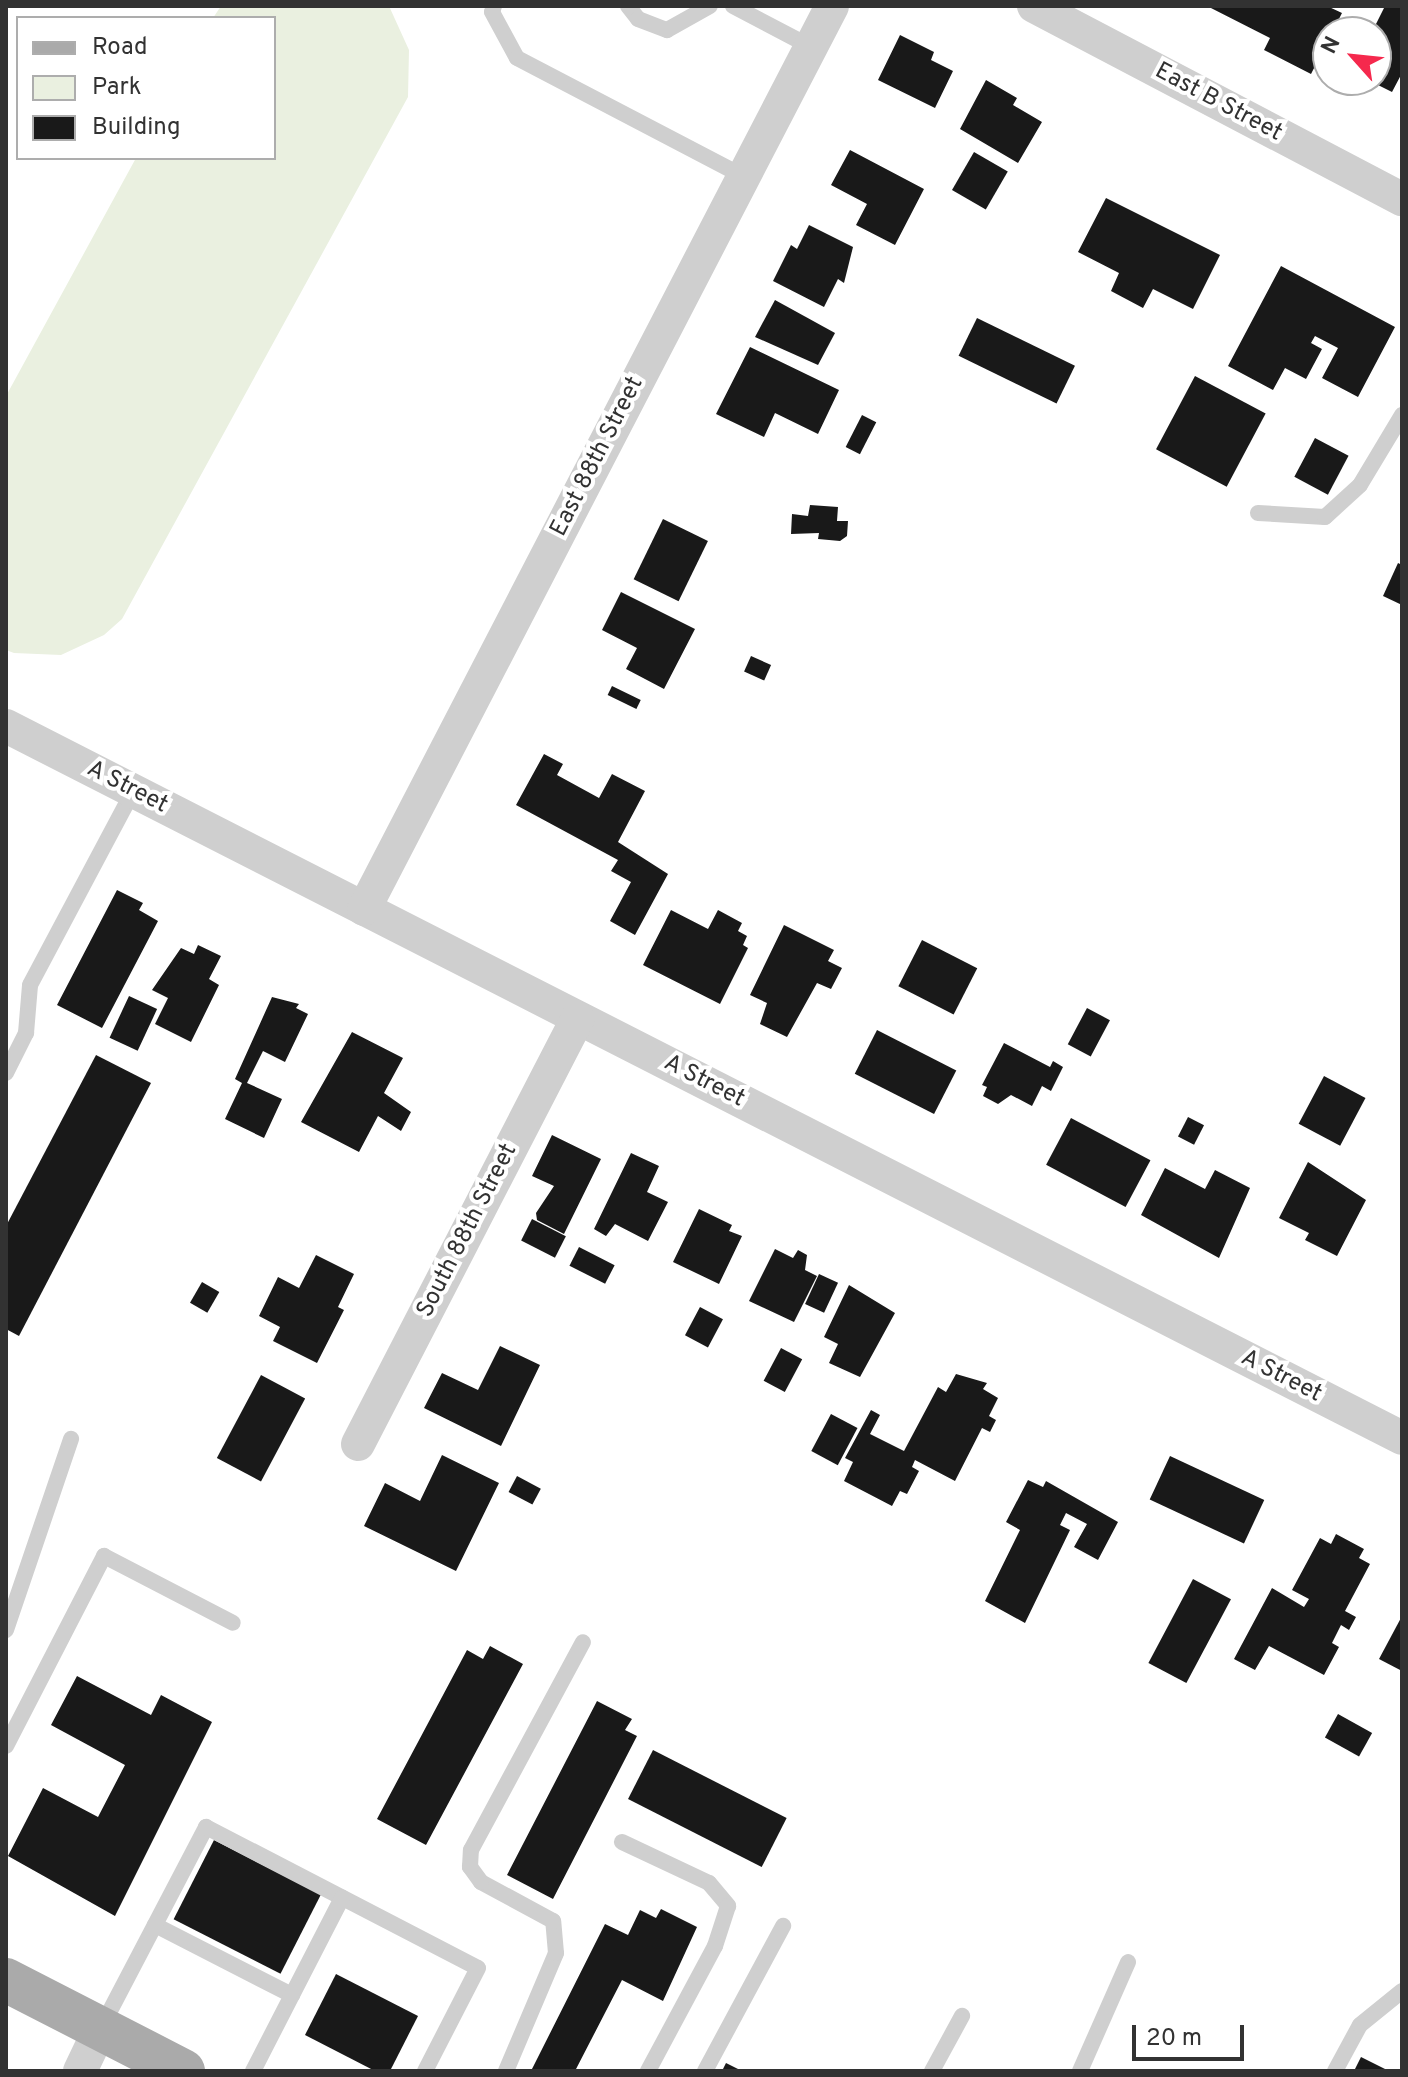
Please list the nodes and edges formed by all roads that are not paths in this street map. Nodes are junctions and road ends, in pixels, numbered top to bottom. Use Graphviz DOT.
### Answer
graph roads {
  1 [pos="494,6"];
  2 [pos="628,6"];
  3 [pos="710,6"];
  4 [pos="733,6"];
  5 [pos="832,6"];
  6 [pos="1034,6"];
  7 [pos="811,47"];
  8 [pos="743,176"];
  9 [pos="1402,199"];
  10 [pos="1402,415"];
  11 [pos="1258,513"];
  12 [pos="6,726"];
  13 [pos="133,791"];
  14 [pos="364,909"];
  15 [pos="578,1018"];
  16 [pos="6,1073"];
  17 [pos="1402,1438"];
  18 [pos="71,1439"];
  19 [pos="358,1444"];
  20 [pos="233,1623"];
  21 [pos="6,1630"];
  22 [pos="583,1642"];
  23 [pos="6,1746"];
  24 [pos="622,1842"];
  25 [pos="342,1898"];
  26 [pos="155,1925"];
  27 [pos="783,1926"];
  28 [pos="1128,1962"];
  29 [pos="6,1980"];
  30 [pos="1402,1990"];
  31 [pos="292,1995"];
  32 [pos="962,2016"];
  33 [pos="100,2029"];
  34 [pos="80,2071"];
  35 [pos="183,2071"];
  36 [pos="253,2071"];
  37 [pos="425,2071"];
  38 [pos="506,2071"];
  39 [pos="648,2071"];
  40 [pos="705,2071"];
  41 [pos="932,2071"];
  42 [pos="1080,2071"];
  43 [pos="1335,2071"];
  1 -- 8 [label="lane"];
  2 -- 3 [label="lane"];
  4 -- 7 [label="lane"];
  5 -- 7 [label="street, East 88th Street"];
  6 -- 9 [label="street, East B Street"];
  7 -- 8 [label="street, East 88th Street"];
  8 -- 14 [label="street, East 88th Street"];
  10 -- 11 [label="lane"];
  12 -- 13 [label="street, A Street"];
  13 -- 14 [label="street, A Street"];
  13 -- 16 [label="lane"];
  14 -- 15 [label="street, A Street"];
  15 -- 17 [label="street, A Street"];
  15 -- 19 [label="street, South 88th Street"];
  18 -- 21 [label="lane"];
  20 -- 23 [label="lane"];
  22 -- 38 [label="lane"];
  24 -- 39 [label="lane"];
  25 -- 26 [label="lane"];
  25 -- 31 [label="lane"];
  25 -- 37 [label="lane"];
  26 -- 31 [label="lane"];
  26 -- 33 [label="lane"];
  27 -- 40 [label="lane"];
  28 -- 42 [label="lane"];
  29 -- 33 [label="main road"];
  30 -- 43 [label="lane"];
  31 -- 36 [label="lane"];
  32 -- 41 [label="lane"];
  33 -- 34 [label="street"];
  33 -- 35 [label="main road"];
}
